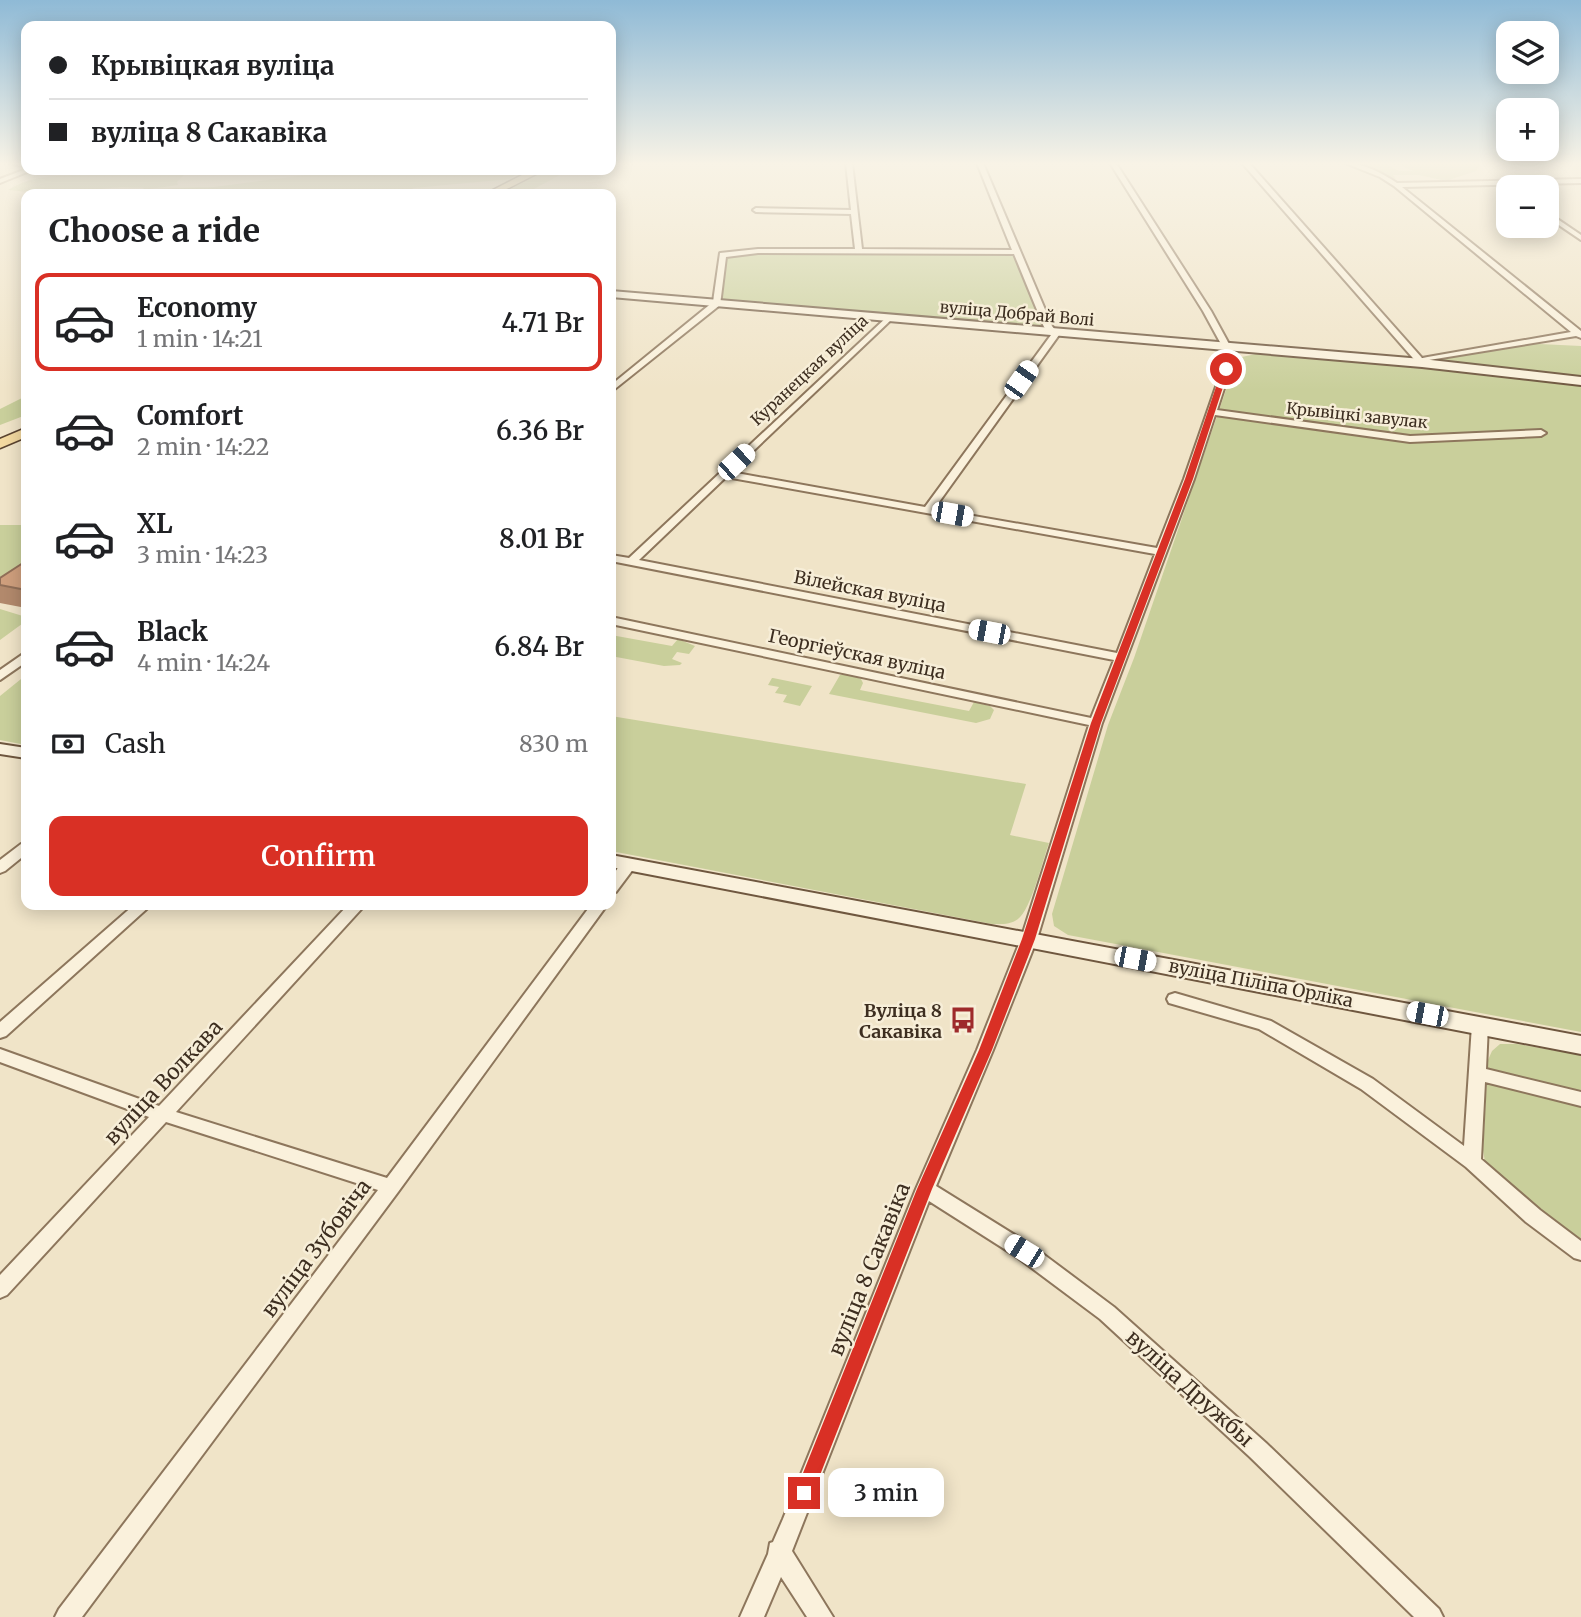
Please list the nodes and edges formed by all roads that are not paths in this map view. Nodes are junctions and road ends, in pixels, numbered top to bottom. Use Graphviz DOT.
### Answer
graph roads {
  1 [pos="858,238"];
  2 [pos="1011,238"];
  3 [pos="1161,238"];
  4 [pos="1309,238"];
  5 [pos="1462,238"];
  6 [pos="859,252"];
  7 [pos="1016,252"];
  8 [pos="616,294"];
  9 [pos="717,303"];
  10 [pos="888,318"];
  11 [pos="1052,331"];
  12 [pos="1580,335"];
  13 [pos="1229,347"];
  14 [pos="1422,363"];
  15 [pos="1581,381"];
  16 [pos="616,384"];
  17 [pos="1212,412"];
  18 [pos="1541,433"];
  19 [pos="21,434"];
  20 [pos="0,444"];
  21 [pos="723,474"];
  22 [pos="929,509"];
  23 [pos="1160,552"];
  24 [pos="616,559"];
  25 [pos="631,562"];
  26 [pos="616,621"];
  27 [pos="1122,658"];
  28 [pos="21,660"];
  29 [pos="0,676"];
  30 [pos="1096,723"];
  31 [pos="0,748"];
  32 [pos="21,752"];
  33 [pos="21,851"];
  34 [pos="620,863"];
  35 [pos="0,868"];
  36 [pos="137,910"];
  37 [pos="352,910"];
  38 [pos="595,910"];
  39 [pos="1028,939"];
  40 [pos="1175,999"];
  41 [pos="1480,1025"];
  42 [pos="0,1032"];
  43 [pos="1581,1045"];
  44 [pos="0,1055"];
  45 [pos="1479,1074"];
  46 [pos="1581,1099"];
  47 [pos="164,1115"];
  48 [pos="1472,1161"];
  49 [pos="391,1187"];
  50 [pos="925,1189"];
  51 [pos="1581,1252"];
  52 [pos="0,1289"];
  53 [pos="778,1551"];
  54 [pos="67,1617"];
  55 [pos="751,1617"];
  56 [pos="821,1617"];
  57 [pos="1431,1617"];
  1 -- 6 [label="street"];
  2 -- 7 [label="street"];
  3 -- 13 [label="street"];
  4 -- 14 [label="street"];
  5 -- 12 [label="street"];
  6 -- 7 [label="street"];
  6 -- 9 [label="street"];
  7 -- 11 [label="street"];
  8 -- 9 [label="street, вуліца Добрай Волі"];
  9 -- 10 [label="street, вуліца Добрай Волі"];
  9 -- 16 [label="street"];
  10 -- 11 [label="street, вуліца Добрай Волі"];
  10 -- 21 [label="street, Куранецкая вуліца"];
  11 -- 13 [label="street, вуліца Добрай Волі"];
  11 -- 22 [label="street"];
  12 -- 14 [label="street, вуліца Добрай Волі"];
  13 -- 14 [label="street, вуліца Добрай Волі"];
  13 -- 17 [label="street, вуліца 8 Сакавіка"];
  14 -- 15 [label="street, вуліца Добрай Волі"];
  17 -- 18 [label="street, Крывіцкі завулак"];
  17 -- 23 [label="street, вуліца 8 Сакавіка"];
  19 -- 20 [label="main road"];
  21 -- 22 [label="street"];
  21 -- 25 [label="street, Куранецкая вуліца"];
  22 -- 23 [label="street"];
  23 -- 27 [label="street, вуліца 8 Сакавіка"];
  24 -- 25 [label="street, Вілейская вуліца"];
  25 -- 27 [label="street, Вілейская вуліца"];
  26 -- 30 [label="street, Георгіеўская вуліца"];
  27 -- 30 [label="street, вуліца 8 Сакавіка"];
  28 -- 29 [label="street"];
  30 -- 39 [label="street, вуліца 8 Сакавіка"];
  31 -- 32 [label="street"];
  33 -- 35 [label="street"];
  34 -- 39 [label="street, вуліца Піліпа Орліка"];
  36 -- 42 [label="street"];
  37 -- 47 [label="street, вуліца Волкава"];
  38 -- 49 [label="street, вуліца Зубовіча"];
  39 -- 41 [label="street, вуліца Піліпа Орліка"];
  39 -- 50 [label="street, вуліца 8 Сакавіка"];
  40 -- 48 [label="street"];
  41 -- 43 [label="street, вуліца Піліпа Орліка"];
  41 -- 45 [label="street"];
  44 -- 47 [label="street"];
  45 -- 46 [label="street"];
  45 -- 48 [label="street"];
  47 -- 49 [label="street"];
  47 -- 52 [label="street, вуліца Волкава"];
  48 -- 51 [label="street"];
  49 -- 54 [label="street, вуліца Зубовіча"];
  50 -- 53 [label="street, вуліца 8 Сакавіка"];
  50 -- 57 [label="street, вуліца Дружбы"];
  53 -- 55 [label="street, вуліца 8 Сакавіка"];
  53 -- 56 [label="street"];
}
